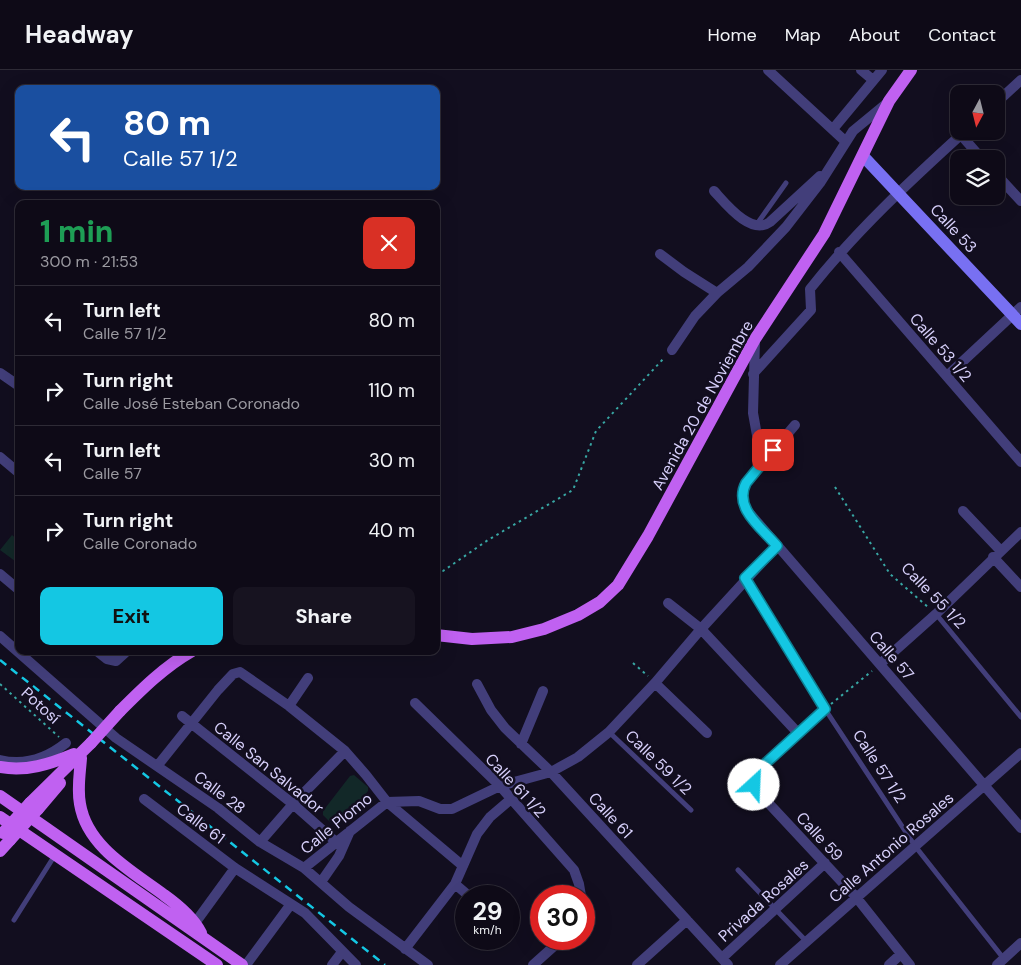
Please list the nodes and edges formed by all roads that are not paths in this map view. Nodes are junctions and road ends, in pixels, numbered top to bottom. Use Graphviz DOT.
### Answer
graph roads {
  1 [pos="768,70"];
  2 [pos="861,70"];
  3 [pos="882,70"];
  4 [pos="911,70"];
  5 [pos="873,80"];
  6 [pos="1021,80"];
  7 [pos="1005,95"];
  8 [pos="890,101"];
  9 [pos="833,129"];
  10 [pos="955,140"];
  11 [pos="845,141"];
  12 [pos="863,156"];
  13 [pos="830,167"];
  14 [pos="786,183"];
  15 [pos="1005,184"];
  16 [pos="714,191"];
  17 [pos="898,192"];
  18 [pos="1021,201"];
  19 [pos="755,226"];
  20 [pos="839,252"];
  21 [pos="660,254"];
  22 [pos="717,293"];
  23 [pos="1018,315"];
  24 [pos="755,339"];
  25 [pos="672,350"];
  26 [pos="0,373"];
  27 [pos="754,374"];
  28 [pos="947,376"];
  29 [pos="15,383"];
  30 [pos="795,425"];
  31 [pos="0,457"];
  32 [pos="762,462"];
  33 [pos="1021,462"];
  34 [pos="15,470"];
  35 [pos="963,511"];
  36 [pos="1021,532"];
  37 [pos="777,546"];
  38 [pos="996,554"];
  39 [pos="0,574"];
  40 [pos="745,578"];
  41 [pos="15,587"];
  42 [pos="1021,587"];
  43 [pos="668,603"];
  44 [pos="936,614"];
  45 [pos="701,629"];
  46 [pos="440,635"];
  47 [pos="0,636"];
  48 [pos="15,646"];
  49 [pos="27,655"];
  50 [pos="103,655"];
  51 [pos="124,655"];
  52 [pos="186,655"];
  53 [pos="880,664"];
  54 [pos="308,678"];
  55 [pos="656,683"];
  56 [pos="477,684"];
  57 [pos="543,691"];
  58 [pos="415,703"];
  59 [pos="289,706"];
  60 [pos="825,709"];
  61 [pos="182,716"];
  62 [pos="1021,717"];
  63 [pos="191,724"];
  64 [pos="609,732"];
  65 [pos="797,732"];
  66 [pos="707,733"];
  67 [pos="66,744"];
  68 [pos="521,744"];
  69 [pos="84,750"];
  70 [pos="345,751"];
  71 [pos="1021,753"];
  72 [pos="0,760"];
  73 [pos="158,765"];
  74 [pos="0,767"];
  75 [pos="551,772"];
  76 [pos="500,786"];
  77 [pos="985,786"];
  78 [pos="0,796"];
  79 [pos="144,799"];
  80 [pos="511,799"];
  81 [pos="387,802"];
  82 [pos="293,804"];
  83 [pos="691,810"];
  84 [pos="0,817"];
  85 [pos="1021,828"];
  86 [pos="350,831"];
  87 [pos="4,836"];
  88 [pos="260,842"];
  89 [pos="336,842"];
  90 [pos="915,846"];
  91 [pos="0,851"];
  92 [pos="56,854"];
  93 [pos="825,863"];
  94 [pos="463,866"];
  95 [pos="235,868"];
  96 [pos="304,868"];
  97 [pos="738,870"];
  98 [pos="321,882"];
  99 [pos="455,884"];
  100 [pos="579,885"];
  101 [pos="856,897"];
  102 [pos="291,904"];
  103 [pos="776,910"];
  104 [pos="14,920"];
  105 [pos="687,920"];
  106 [pos="195,923"];
  107 [pos="203,938"];
  108 [pos="806,941"];
  109 [pos="1021,943"];
  110 [pos="405,949"];
  111 [pos="550,950"];
  112 [pos="342,952"];
  113 [pos="901,954"];
  114 [pos="725,962"];
  115 [pos="1000,962"];
  116 [pos="217,965"];
  117 [pos="244,965"];
  118 [pos="332,965"];
  119 [pos="356,965"];
  120 [pos="428,965"];
  121 [pos="533,965"];
  122 [pos="637,965"];
  123 [pos="780,965"];
  124 [pos="889,965"];
  125 [pos="910,965"];
  1 -- 9 [label="street"];
  2 -- 5 [label="street"];
  3 -- 5 [label="street"];
  4 -- 8 [label="main road, Avenida 20 de Noviembre"];
  5 -- 9 [label="street"];
  6 -- 7 [label="street"];
  8 -- 11 [label="street"];
  8 -- 12 [label="main road, Avenida 20 de Noviembre"];
  9 -- 11 [label="street"];
  10 -- 17 [label="street"];
  11 -- 13 [label="street"];
  12 -- 17 [label="street, Calle 53"];
  12 -- 24 [label="main road, Avenida 20 de Noviembre"];
  13 -- 19 [label="street"];
  13 -- 22 [label="street"];
  14 -- 19 [label="lane"];
  15 -- 18 [label="street"];
  16 -- 19 [label="street"];
  17 -- 20 [label="street"];
  17 -- 23 [label="street, Calle 53"];
  20 -- 27 [label="street"];
  20 -- 28 [label="street, Calle 53 1/2"];
  21 -- 22 [label="street"];
  22 -- 25 [label="street"];
  23 -- 28 [label="street"];
  24 -- 27 [label="street"];
  24 -- 46 [label="main road, Avenida 20 de Noviembre"];
  26 -- 29 [label="street"];
  27 -- 32 [label="street"];
  28 -- 33 [label="street, Calle 53 1/2"];
  30 -- 32 [label="street"];
  31 -- 34 [label="street"];
  32 -- 37 [label="street, Calle 57"];
  35 -- 38 [label="street"];
  36 -- 38 [label="street"];
  37 -- 40 [label="street"];
  37 -- 53 [label="street, Calle 57"];
  38 -- 42 [label="street"];
  38 -- 44 [label="street"];
  39 -- 41 [label="street"];
  40 -- 45 [label="street"];
  40 -- 60 [label="lane, Calle 57 1/2"];
  43 -- 45 [label="street"];
  44 -- 53 [label="street"];
  44 -- 62 [label="lane, Calle 55 1/2"];
  45 -- 55 [label="street"];
  45 -- 65 [label="street"];
  47 -- 48 [label="street, Calle 28"];
  49 -- 73 [label="street, Calle 28"];
  50 -- 51 [label="street"];
  52 -- 69 [label="main road, bridge"];
  53 -- 77 [label="street, Calle 57"];
  54 -- 59 [label="street"];
  55 -- 64 [label="street"];
  55 -- 66 [label="street"];
  56 -- 68 [label="street, Calle 61"];
  57 -- 68 [label="street"];
  58 -- 76 [label="street, Calle 61 1/2"];
  59 -- 63 [label="street"];
  59 -- 70 [label="street"];
  60 -- 65 [label="street"];
  60 -- 90 [label="lane, Calle 57 1/2"];
  61 -- 63 [label="street, Calle San Salvador"];
  63 -- 73 [label="street"];
  63 -- 82 [label="street, Calle San Salvador"];
  64 -- 75 [label="street"];
  64 -- 83 [label="lane, Calle 59 1/2"];
  65 -- 93 [label="street, Calle 59"];
  67 -- 72 [label="street"];
  68 -- 75 [label="street, Calle 61"];
  69 -- 74 [label="main road"];
  69 -- 87 [label="main road, bridge"];
  69 -- 106 [label="main road"];
  70 -- 81 [label="street"];
  70 -- 82 [label="street"];
  71 -- 77 [label="street, Calle Antonio Rosales"];
  73 -- 88 [label="street, Calle 28"];
  75 -- 76 [label="street"];
  75 -- 105 [label="street, Calle 61"];
  76 -- 80 [label="street, Calle 61 1/2"];
  76 -- 81 [label="street"];
  77 -- 85 [label="street, Calle 57"];
  77 -- 90 [label="street, Calle Antonio Rosales"];
  78 -- 107 [label="main road"];
  79 -- 95 [label="street, Calle 61"];
  80 -- 94 [label="street"];
  80 -- 100 [label="street, Calle 61 1/2"];
  81 -- 86 [label="street, Calle Plomo"];
  81 -- 94 [label="street"];
  82 -- 88 [label="street"];
  82 -- 89 [label="street, Calle San Salvador"];
  84 -- 92 [label="main road"];
  86 -- 89 [label="street, Calle Plomo"];
  86 -- 98 [label="street"];
  87 -- 91 [label="main road"];
  88 -- 96 [label="street, Calle 28"];
  89 -- 96 [label="street, Calle Plomo"];
  90 -- 101 [label="street, Calle Antonio Rosales"];
  90 -- 115 [label="lane, Calle 57 1/2"];
  92 -- 104 [label="lane"];
  92 -- 116 [label="main road"];
  93 -- 101 [label="street, Calle 59"];
  93 -- 103 [label="street, Privada Rosales"];
  94 -- 99 [label="street"];
  95 -- 102 [label="street, Calle 61"];
  95 -- 106 [label="street"];
  96 -- 98 [label="street, Calle 28"];
  97 -- 103 [label="lane"];
  98 -- 110 [label="street, Calle 28"];
  99 -- 110 [label="street"];
  101 -- 108 [label="street, Calle Antonio Rosales"];
  101 -- 113 [label="street, Calle 59"];
  102 -- 112 [label="street, Calle 61"];
  102 -- 117 [label="street"];
  103 -- 108 [label="lane"];
  103 -- 114 [label="street, Privada Rosales"];
  105 -- 114 [label="street, Calle 61"];
  105 -- 122 [label="street"];
  106 -- 107 [label="main road"];
  107 -- 117 [label="main road"];
  108 -- 123 [label="street, Calle Antonio Rosales"];
  109 -- 115 [label="street"];
  110 -- 120 [label="street, Calle 28"];
  111 -- 121 [label="street"];
  112 -- 118 [label="street"];
  112 -- 119 [label="street, Calle 61"];
  113 -- 124 [label="street"];
  113 -- 125 [label="street, Calle 59"];
}
